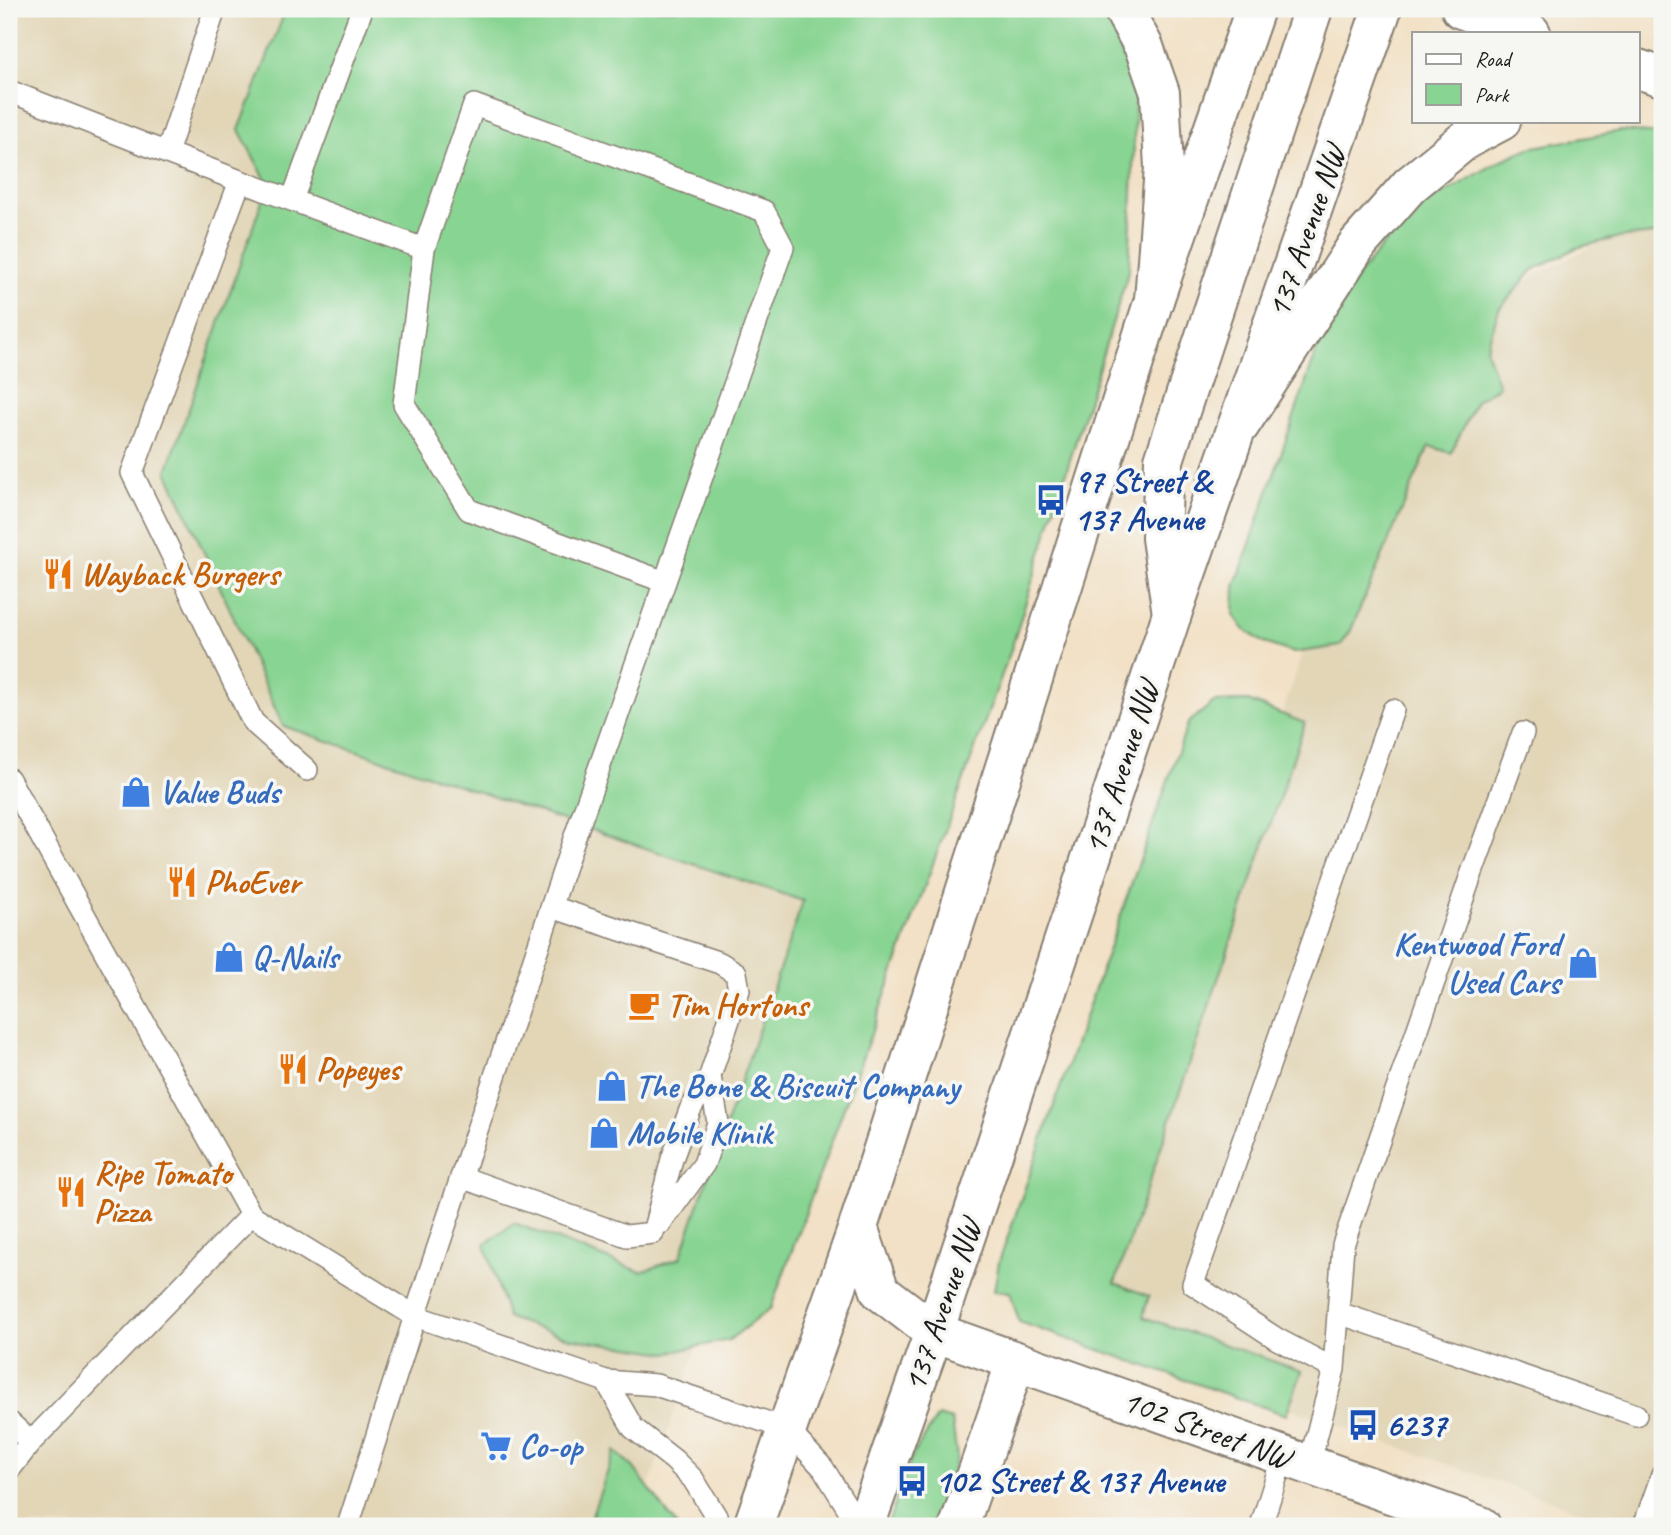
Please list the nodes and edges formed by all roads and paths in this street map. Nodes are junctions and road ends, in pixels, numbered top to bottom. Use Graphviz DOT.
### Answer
graph roads {
  1 [pos="362,9"];
  2 [pos="1123,9"];
  3 [pos="1255,9"];
  4 [pos="1313,9"];
  5 [pos="1382,9"];
  6 [pos="1461,9"];
  7 [pos="212,16"];
  8 [pos="1528,32"];
  9 [pos="1640,70"];
  10 [pos="1662,77"];
  11 [pos="9,91"];
  12 [pos="1640,96"];
  13 [pos="1662,99"];
  14 [pos="1499,122"];
  15 [pos="167,153"];
  16 [pos="240,181"];
  17 [pos="292,200"];
  18 [pos="424,249"];
  19 [pos="1154,300"];
  20 [pos="1240,425"];
  21 [pos="665,582"];
  22 [pos="1172,614"];
  23 [pos="1393,710"];
  24 [pos="1522,733"];
  25 [pos="307,770"];
  26 [pos="9,779"];
  27 [pos="551,907"];
  28 [pos="710,1076"];
  29 [pos="461,1177"];
  30 [pos="251,1215"];
  31 [pos="858,1227"];
  32 [pos="653,1233"];
  33 [pos="1339,1313"];
  34 [pos="415,1316"];
  35 [pos="933,1332"];
  36 [pos="1016,1361"];
  37 [pos="1334,1369"];
  38 [pos="606,1381"];
  39 [pos="1636,1415"];
  40 [pos="9,1422"];
  41 [pos="787,1429"];
  42 [pos="31,1442"];
  43 [pos="1296,1460"];
  44 [pos="9,1470"];
  45 [pos="1662,1475"];
  46 [pos="348,1526"];
  47 [pos="722,1526"];
  48 [pos="753,1526"];
  49 [pos="859,1526"];
  50 [pos="865,1526"];
  51 [pos="959,1526"];
  52 [pos="1261,1526"];
  53 [pos="1481,1526"];
  54 [pos="1644,1526"];
  1 -- 17 [label="lane"];
  2 -- 19 [label="main road"];
  3 -- 19 [label="main road"];
  4 -- 22 [label="main road"];
  5 -- 20 [label="main road, 137 Avenue NW"];
  6 -- 8 [label="main road"];
  7 -- 15 [label="lane"];
  9 -- 10 [label="main road"];
  11 -- 15 [label="lane"];
  12 -- 13 [label="main road"];
  14 -- 20 [label="main road"];
  15 -- 16 [label="lane"];
  16 -- 17 [label="lane"];
  16 -- 25 [label="lane"];
  17 -- 18 [label="lane"];
  18 -- 21 [label="lane"];
  18 -- 21 [label="lane"];
  19 -- 31 [label="main road"];
  20 -- 22 [label="main road, 137 Avenue NW"];
  21 -- 27 [label="lane"];
  22 -- 35 [label="main road, 137 Avenue NW"];
  23 -- 37 [label="lane"];
  24 -- 33 [label="lane"];
  26 -- 30 [label="lane"];
  27 -- 28 [label="lane"];
  27 -- 29 [label="lane"];
  28 -- 32 [label="lane"];
  28 -- 32 [label="lane"];
  29 -- 32 [label="lane"];
  29 -- 34 [label="lane"];
  30 -- 34 [label="lane"];
  30 -- 42 [label="lane"];
  31 -- 35 [label="main road, 102 Street NW"];
  31 -- 41 [label="main road"];
  33 -- 37 [label="lane"];
  33 -- 39 [label="lane"];
  34 -- 38 [label="lane"];
  34 -- 46 [label="lane"];
  35 -- 36 [label="main road, 102 Street NW"];
  35 -- 50 [label="main road, 137 Avenue NW"];
  36 -- 43 [label="main road, 102 Street NW"];
  36 -- 51 [label="main road"];
  37 -- 43 [label="lane"];
  38 -- 41 [label="lane"];
  38 -- 47 [label="lane"];
  40 -- 42 [label="lane"];
  41 -- 48 [label="main road"];
  41 -- 49 [label="lane"];
  42 -- 44 [label="lane"];
  43 -- 52 [label="lane"];
  43 -- 53 [label="main road, 102 Street NW"];
  45 -- 54 [label="lane"];
}
